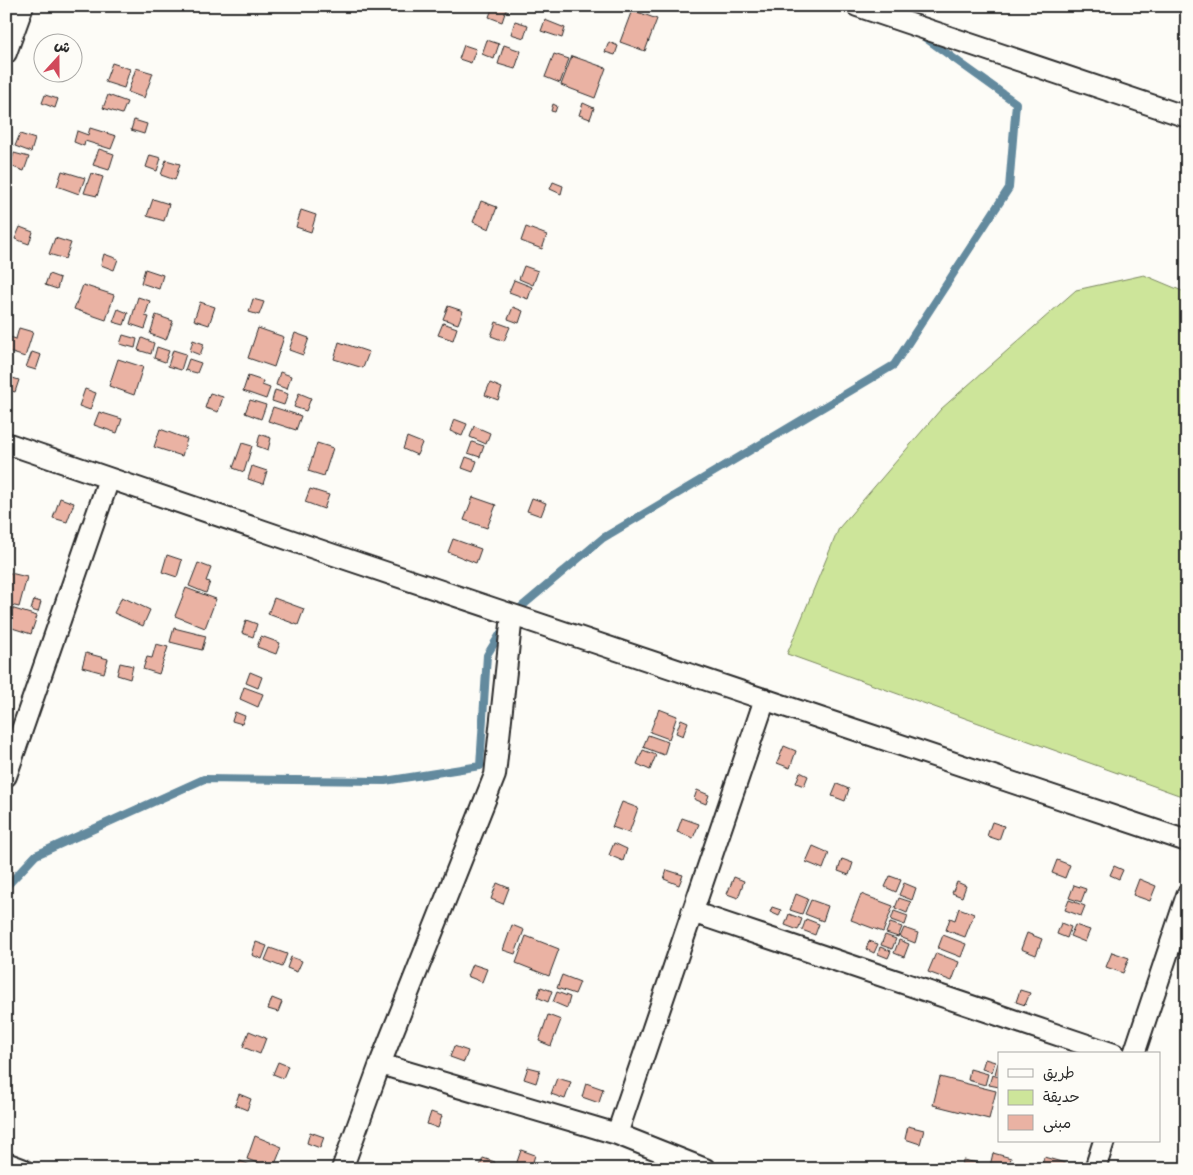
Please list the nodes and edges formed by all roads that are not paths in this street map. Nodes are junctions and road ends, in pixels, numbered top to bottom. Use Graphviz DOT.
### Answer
graph roads {
  1 [pos="23,6"];
  2 [pos="857,6"];
  3 [pos="6,53"];
  4 [pos="1187,118"];
  5 [pos="6,443"];
  6 [pos="109,478"];
  7 [pos="512,615"];
  8 [pos="765,699"];
  9 [pos="6,776"];
  10 [pos="1187,841"];
  11 [pos="1187,896"];
  12 [pos="692,912"];
  13 [pos="1108,1052"];
  14 [pos="1135,1052"];
  15 [pos="380,1064"];
  16 [pos="616,1134"];
  17 [pos="1104,1142"];
  18 [pos="6,1163"];
  19 [pos="22,1169"];
  20 [pos="342,1169"];
  21 [pos="705,1169"];
  22 [pos="1095,1169"];
  1 -- 3 [label="street"];
  2 -- 4 [label="street"];
  5 -- 6 [label="street"];
  6 -- 7 [label="street"];
  6 -- 9 [label="street"];
  7 -- 8 [label="street"];
  7 -- 15 [label="street"];
  8 -- 10 [label="street"];
  8 -- 12 [label="street"];
  11 -- 14 [label="street"];
  12 -- 13 [label="street"];
  12 -- 16 [label="street"];
  15 -- 16 [label="street"];
  15 -- 20 [label="street"];
  16 -- 21 [label="street"];
  17 -- 22 [label="street"];
  18 -- 19 [label="street"];
}
